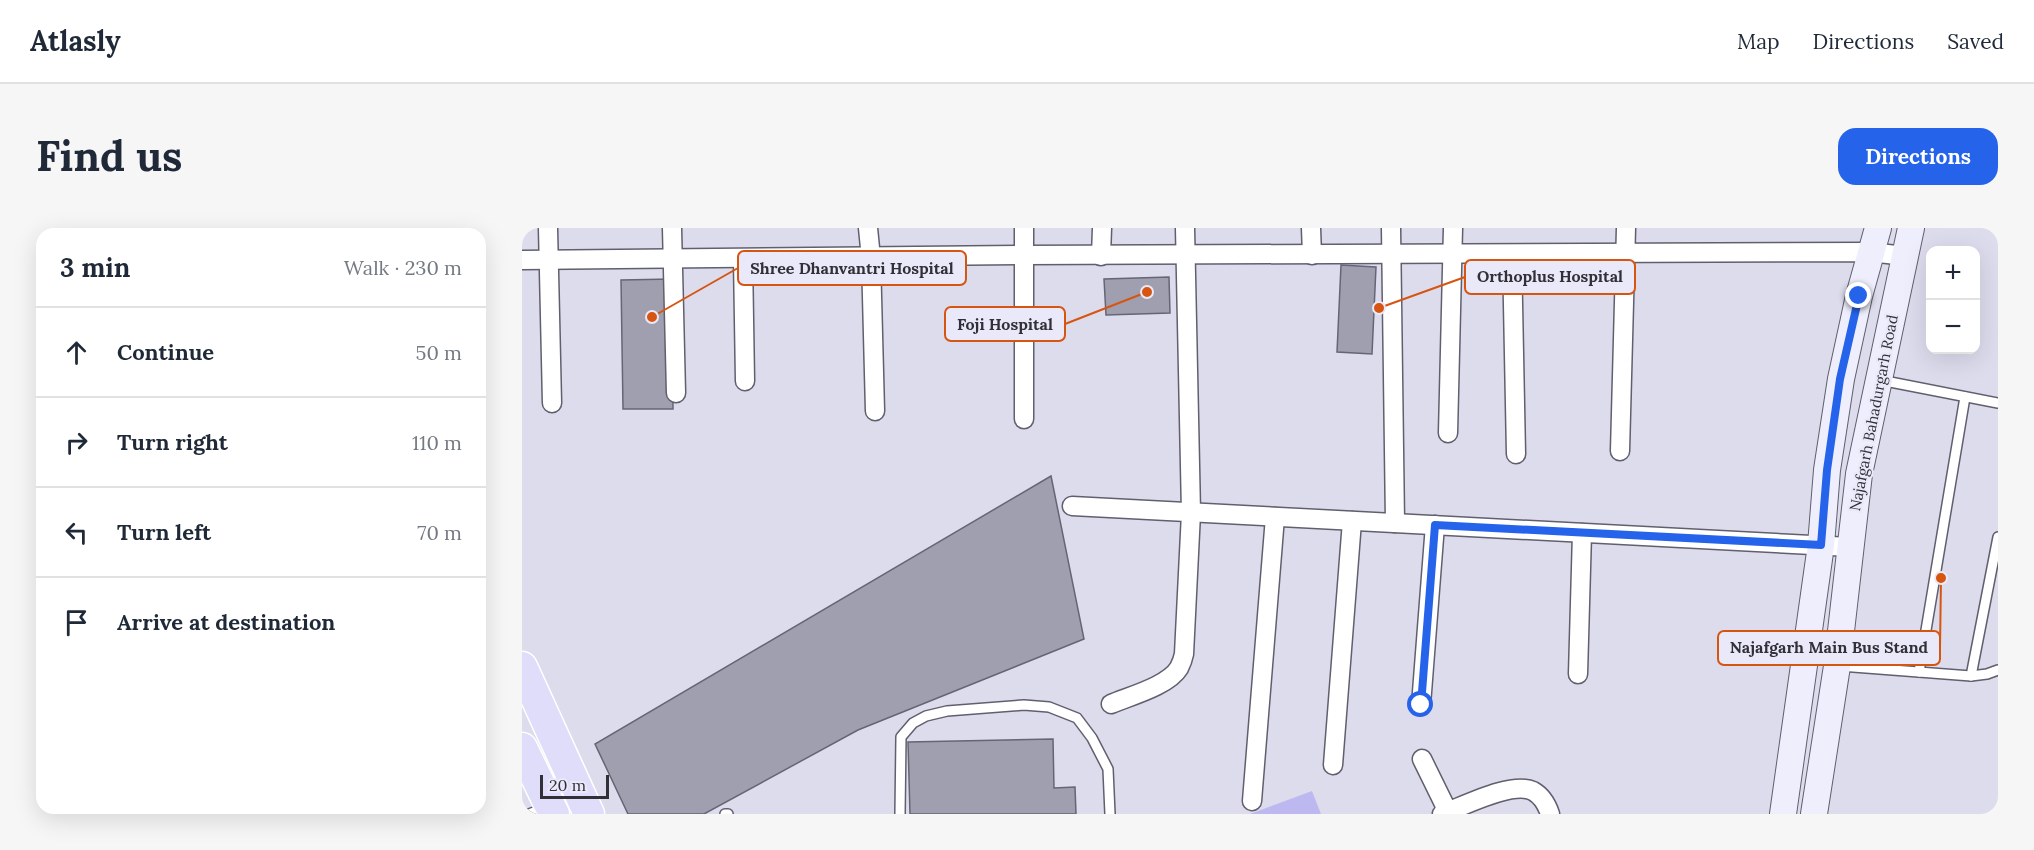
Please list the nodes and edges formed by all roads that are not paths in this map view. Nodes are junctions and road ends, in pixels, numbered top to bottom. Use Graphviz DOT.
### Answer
graph roads {
  1 [pos="548,228"];
  2 [pos="672,228"];
  3 [pos="868,228"];
  4 [pos="1024,228"];
  5 [pos="1102,228"];
  6 [pos="1185,228"];
  7 [pos="1311,228"];
  8 [pos="1391,228"];
  9 [pos="1453,228"];
  10 [pos="1626,228"];
  11 [pos="1878,228"];
  12 [pos="1911,228"];
  13 [pos="1870,252"];
  14 [pos="1626,253"];
  15 [pos="1392,254"];
  16 [pos="1453,254"];
  17 [pos="1512,254"];
  18 [pos="1025,255"];
  19 [pos="1187,255"];
  20 [pos="1312,255"];
  21 [pos="1101,256"];
  22 [pos="1905,256"];
  23 [pos="674,258"];
  24 [pos="871,258"];
  25 [pos="743,259"];
  26 [pos="522,260"];
  27 [pos="549,260"];
  28 [pos="1878,380"];
  29 [pos="745,381"];
  30 [pos="676,393"];
  31 [pos="1965,397"];
  32 [pos="552,403"];
  33 [pos="1998,404"];
  34 [pos="875,411"];
  35 [pos="1024,419"];
  36 [pos="1448,433"];
  37 [pos="1620,451"];
  38 [pos="1516,454"];
  39 [pos="1072,506"];
  40 [pos="1191,513"];
  41 [pos="1275,517"];
  42 [pos="1352,521"];
  43 [pos="1395,522"];
  44 [pos="1435,525"];
  45 [pos="1582,533"];
  46 [pos="1998,537"];
  47 [pos="1821,545"];
  48 [pos="1850,547"];
  49 [pos="1837,666"];
  50 [pos="522,667"];
  51 [pos="1998,670"];
  52 [pos="1919,672"];
  53 [pos="1578,674"];
  54 [pos="1971,676"];
  55 [pos="1111,704"];
  56 [pos="1421,705"];
  57 [pos="522,748"];
  58 [pos="1422,759"];
  59 [pos="1333,765"];
  60 [pos="1252,801"];
  61 [pos="544,811"];
  62 [pos="1446,813"];
  63 [pos="589,814"];
  64 [pos="900,814"];
  65 [pos="1110,814"];
  66 [pos="1550,814"];
  67 [pos="1783,814"];
  68 [pos="1814,814"];
  1 -- 27 [label="street"];
  2 -- 23 [label="street"];
  3 -- 24 [label="street"];
  4 -- 18 [label="street"];
  5 -- 21 [label="street"];
  6 -- 19 [label="street"];
  7 -- 20 [label="street"];
  8 -- 15 [label="street"];
  9 -- 16 [label="street"];
  10 -- 14 [label="street"];
  11 -- 13 [label="main road, Najafgarh Bahadurgarh Road"];
  12 -- 22 [label="main road, Najafgarh Bahadurgarh Road"];
  13 -- 14 [label="street"];
  13 -- 22 [label="street"];
  13 -- 47 [label="main road, Najafgarh Bahadurgarh Road"];
  14 -- 17 [label="street"];
  14 -- 37 [label="street"];
  15 -- 16 [label="street"];
  15 -- 20 [label="street"];
  15 -- 43 [label="street"];
  16 -- 17 [label="street"];
  16 -- 36 [label="street"];
  17 -- 38 [label="street"];
  18 -- 21 [label="street"];
  18 -- 24 [label="street"];
  18 -- 35 [label="street"];
  19 -- 20 [label="street"];
  19 -- 21 [label="street"];
  19 -- 40 [label="street"];
  22 -- 28 [label="main road, Najafgarh Bahadurgarh Road"];
  23 -- 25 [label="street"];
  23 -- 27 [label="street"];
  23 -- 30 [label="street"];
  24 -- 25 [label="street"];
  24 -- 34 [label="street"];
  25 -- 29 [label="street"];
  26 -- 27 [label="street"];
  27 -- 32 [label="street"];
  28 -- 31 [label="lane"];
  28 -- 48 [label="main road, Najafgarh Bahadurgarh Road"];
  31 -- 33 [label="lane"];
  31 -- 52 [label="lane"];
  39 -- 40 [label="street"];
  40 -- 41 [label="street"];
  40 -- 55 [label="street"];
  41 -- 42 [label="street"];
  41 -- 60 [label="street"];
  42 -- 43 [label="street"];
  42 -- 59 [label="street"];
  43 -- 44 [label="street"];
  44 -- 45 [label="street"];
  44 -- 56 [label="street"];
  45 -- 47 [label="street"];
  45 -- 53 [label="street"];
  46 -- 54 [label="lane"];
  47 -- 48 [label="street"];
  47 -- 67 [label="main road, Najafgarh Bahadurgarh Road"];
  48 -- 49 [label="main road, Najafgarh Bahadurgarh Road"];
  49 -- 52 [label="lane"];
  49 -- 68 [label="main road, Najafgarh Bahadurgarh Road"];
  50 -- 63 [label="main road"];
  51 -- 54 [label="lane"];
  52 -- 54 [label="lane"];
  57 -- 61 [label="main road"];
  58 -- 62 [label="street"];
  62 -- 66 [label="street"];
  64 -- 65 [label="lane"];
}
